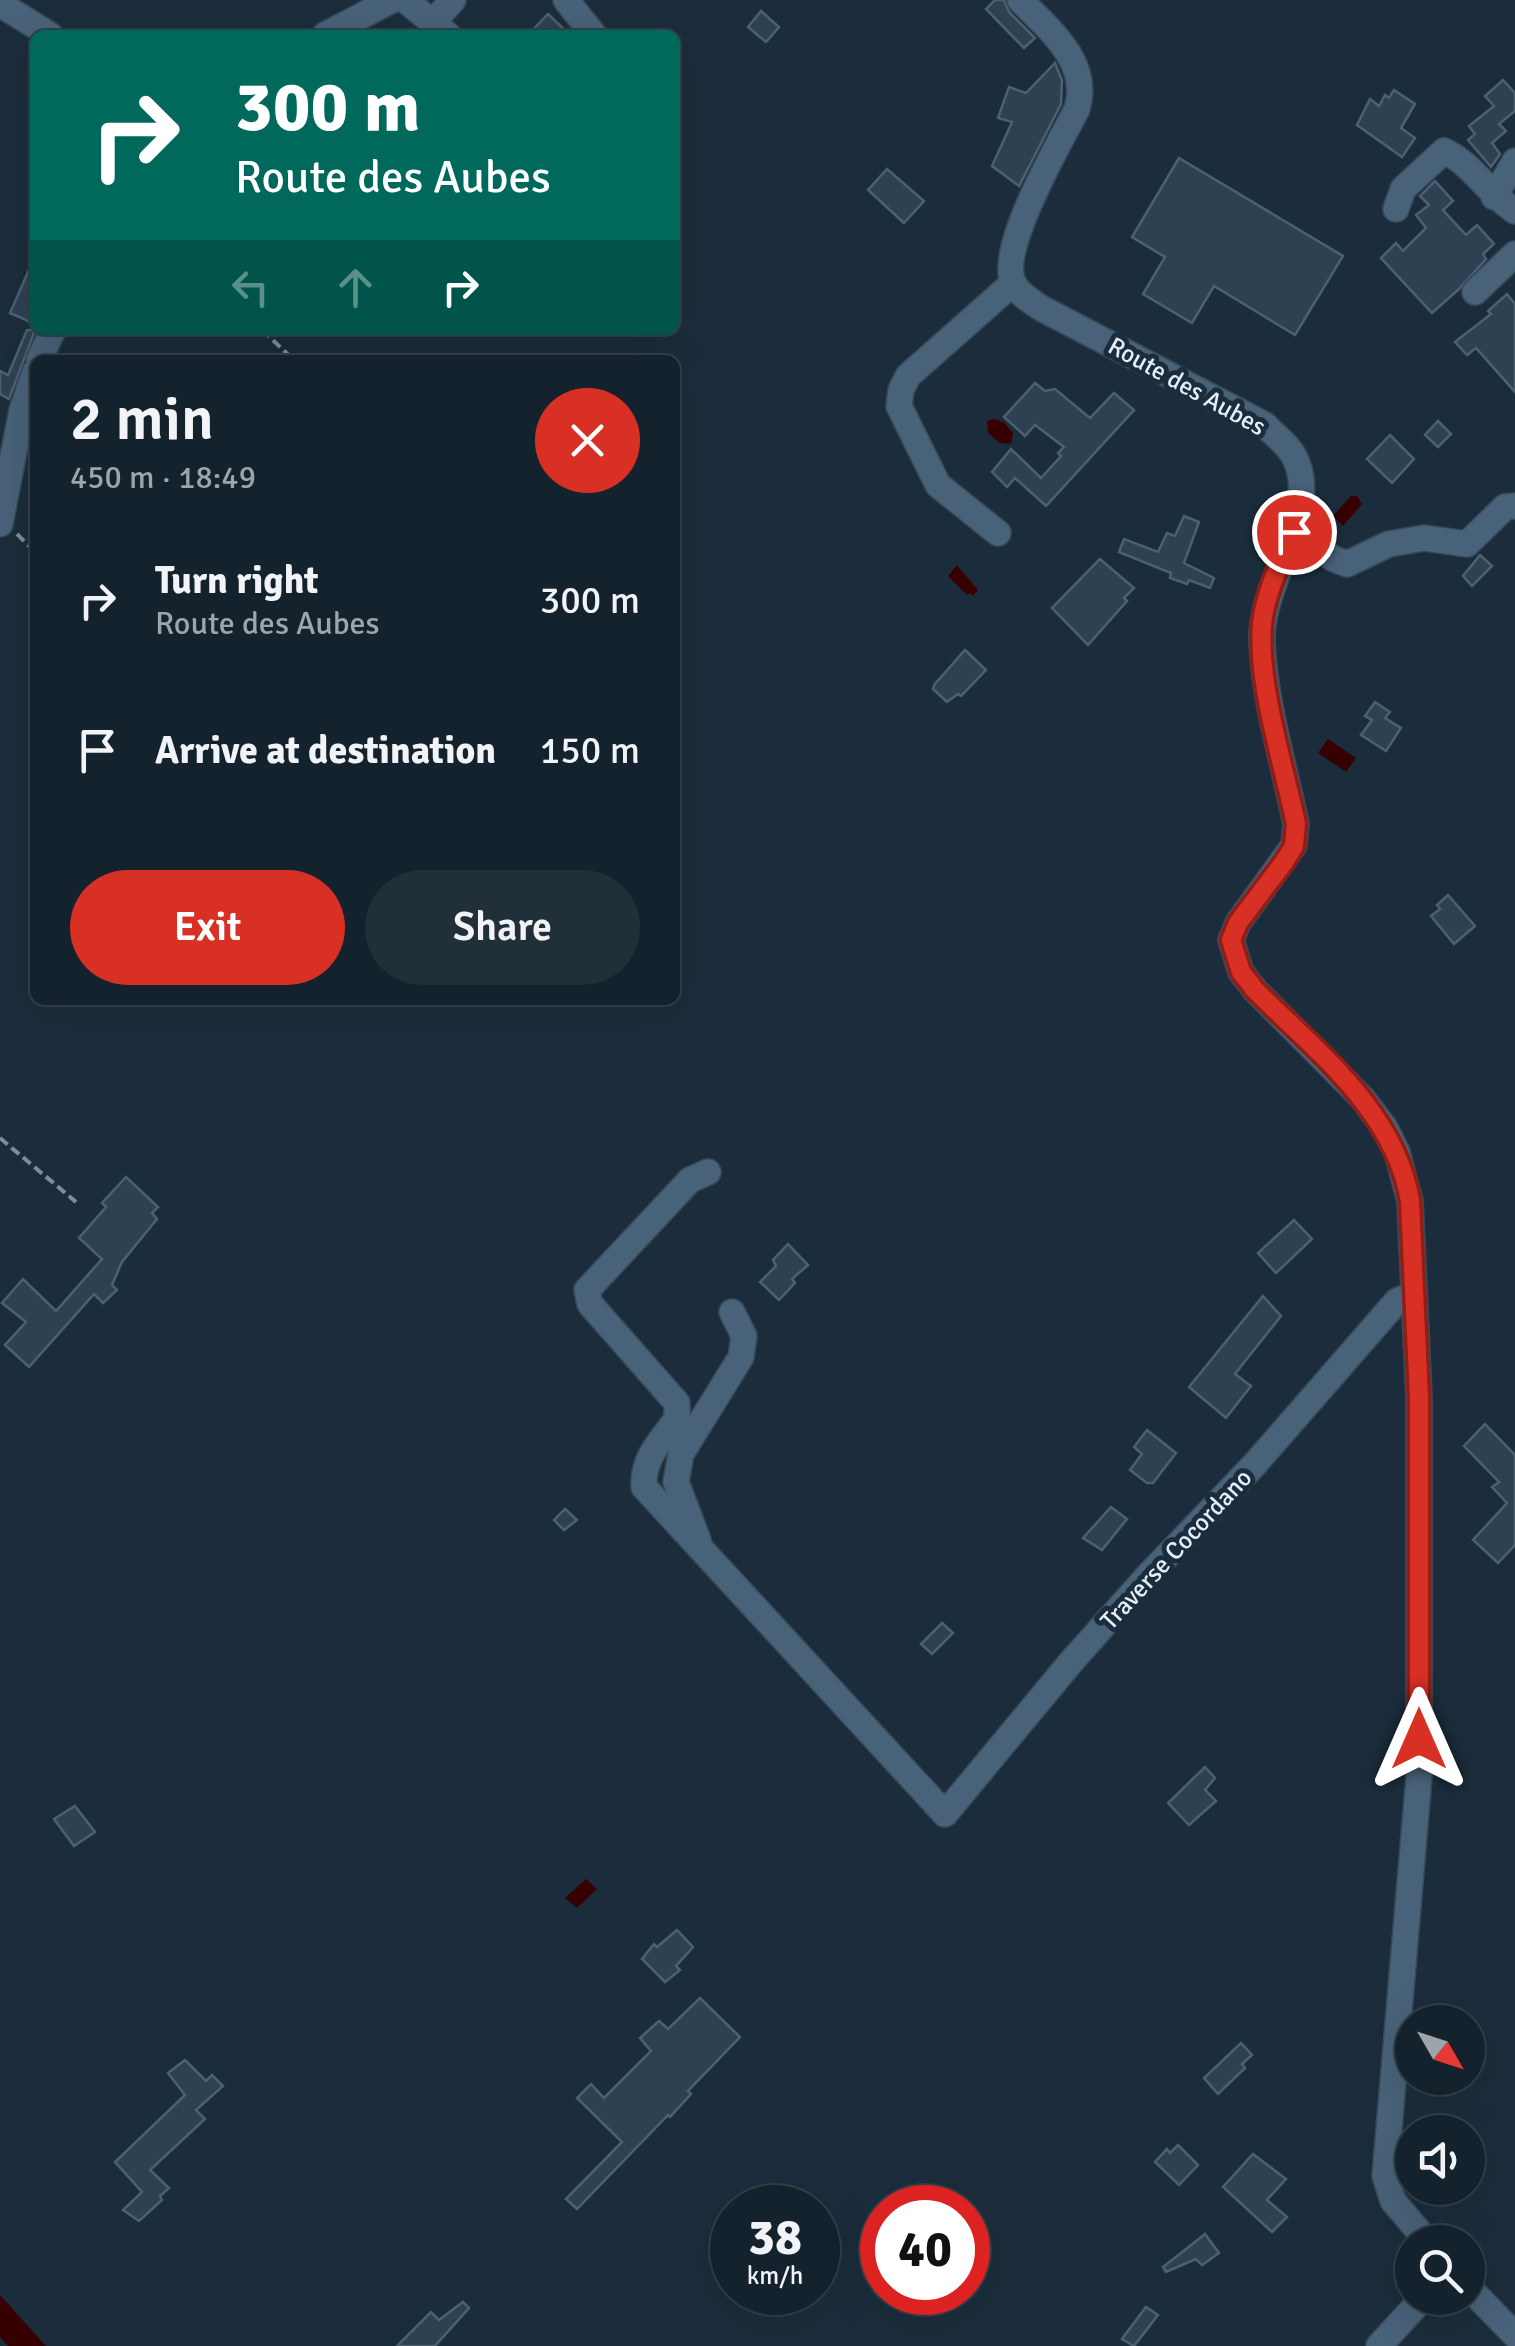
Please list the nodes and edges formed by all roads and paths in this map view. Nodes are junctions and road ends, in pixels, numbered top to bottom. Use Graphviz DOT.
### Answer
graph roads {
  1 [pos="392,0"];
  2 [pos="405,0"];
  3 [pos="453,0"];
  4 [pos="566,0"];
  5 [pos="1020,0"];
  6 [pos="0,4"];
  7 [pos="440,28"];
  8 [pos="42,30"];
  9 [pos="335,30"];
  10 [pos="590,30"];
  11 [pos="1515,162"];
  12 [pos="1504,204"];
  13 [pos="1396,209"];
  14 [pos="1515,254"];
  15 [pos="1013,282"];
  16 [pos="1475,292"];
  17 [pos="267,335"];
  18 [pos="289,355"];
  19 [pos="30,387"];
  20 [pos="1515,506"];
  21 [pos="0,524"];
  22 [pos="1294,532"];
  23 [pos="998,534"];
  24 [pos="0,1138"];
  25 [pos="708,1172"];
  26 [pos="76,1202"];
  27 [pos="1414,1294"];
  28 [pos="732,1312"];
  29 [pos="700,1545"];
  30 [pos="1413,2225"];
  31 [pos="1485,2304"];
  32 [pos="1408,2315"];
  33 [pos="1515,2336"];
  34 [pos="1380,2346"];
  1 -- 9 [label="street"];
  2 -- 7 [label="street"];
  3 -- 7 [label="street"];
  4 -- 10 [label="street"];
  5 -- 15 [label="street"];
  6 -- 8 [label="street"];
  11 -- 12 [label="street"];
  12 -- 13 [label="street"];
  14 -- 16 [label="street"];
  15 -- 22 [label="street, Route des Aubes"];
  15 -- 23 [label="street"];
  17 -- 18 [label="path"];
  19 -- 21 [label="street"];
  20 -- 22 [label="street"];
  22 -- 27 [label="street, Route des Aubes"];
  24 -- 26 [label="path"];
  25 -- 29 [label="street"];
  27 -- 29 [label="street, Traverse Cocordano"];
  27 -- 30 [label="street, Route des Aubes"];
  28 -- 29 [label="street"];
  31 -- 33 [label="street"];
  32 -- 34 [label="street"];
}
